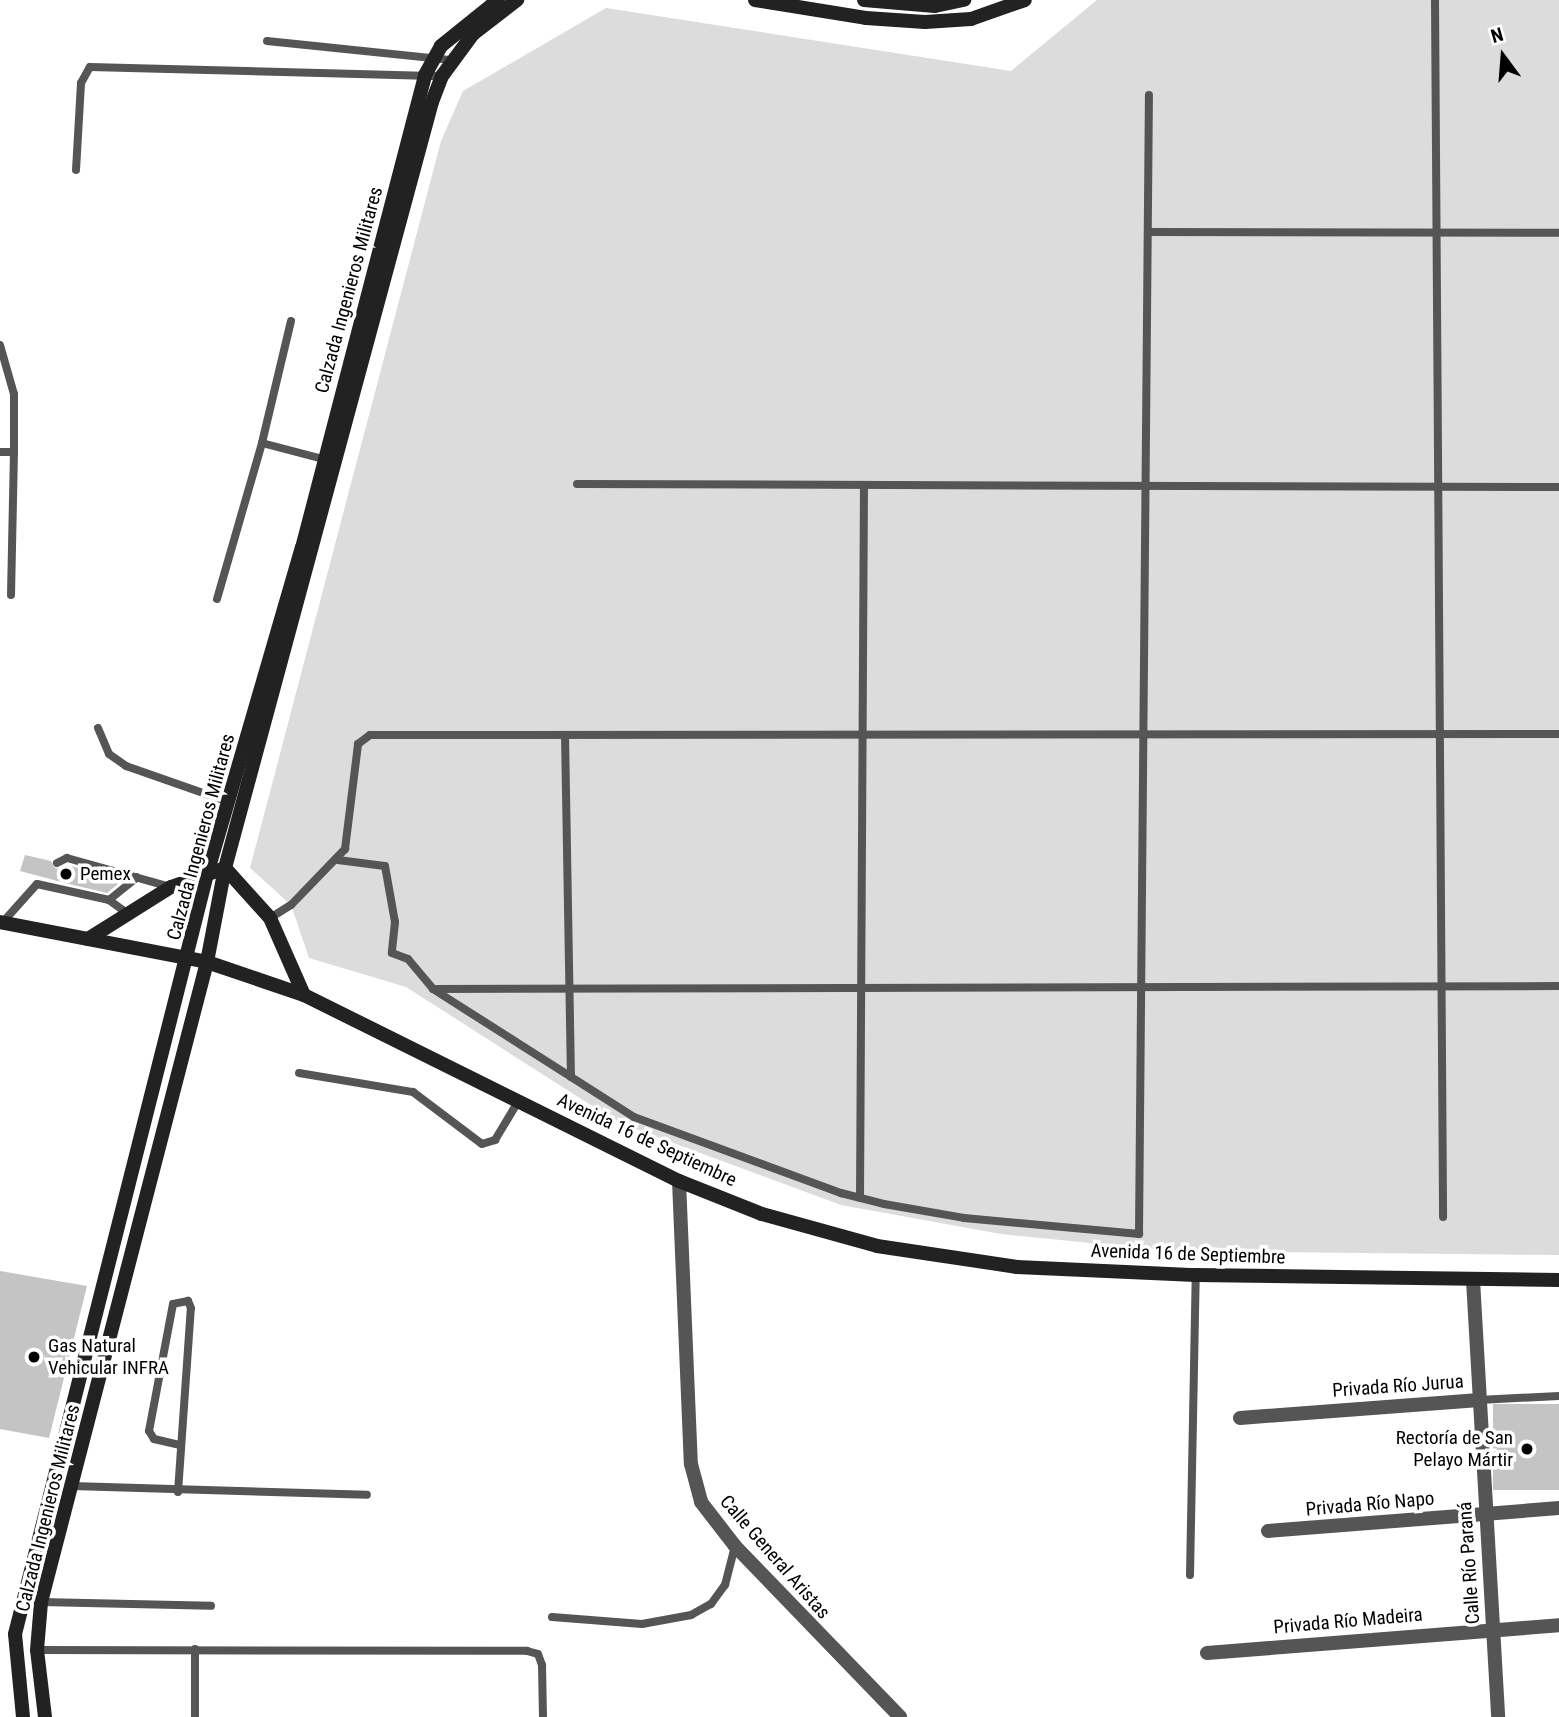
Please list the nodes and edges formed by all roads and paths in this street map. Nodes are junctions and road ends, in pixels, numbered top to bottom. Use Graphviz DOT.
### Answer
graph roads {
  1 [pos="498,0"];
  2 [pos="517,0"];
  3 [pos="755,0"];
  4 [pos="864,0"];
  5 [pos="964,0"];
  6 [pos="1025,0"];
  7 [pos="1435,0"];
  8 [pos="267,41"];
  9 [pos="432,57"];
  10 [pos="452,60"];
  11 [pos="425,75"];
  12 [pos="442,76"];
  13 [pos="1149,95"];
  14 [pos="76,170"];
  15 [pos="1148,232"];
  16 [pos="1436,232"];
  17 [pos="1559,233"];
  18 [pos="291,321"];
  19 [pos="0,345"];
  20 [pos="262,443"];
  21 [pos="0,452"];
  22 [pos="14,452"];
  23 [pos="330,461"];
  24 [pos="577,484"];
  25 [pos="864,485"];
  26 [pos="1146,486"];
  27 [pos="1438,486"];
  28 [pos="1559,487"];
  29 [pos="11,595"];
  30 [pos="216,599"];
  31 [pos="98,728"];
  32 [pos="1143,734"];
  33 [pos="1440,734"];
  34 [pos="1559,734"];
  35 [pos="565,735"];
  36 [pos="863,735"];
  37 [pos="236,804"];
  38 [pos="338,860"];
  39 [pos="57,863"];
  40 [pos="225,868"];
  41 [pos="207,874"];
  42 [pos="137,877"];
  43 [pos="171,887"];
  44 [pos="109,900"];
  45 [pos="127,913"];
  46 [pos="270,918"];
  47 [pos="1,923"];
  48 [pos="88,939"];
  49 [pos="187,961"];
  50 [pos="207,962"];
  51 [pos="1441,986"];
  52 [pos="1559,986"];
  53 [pos="1141,987"];
  54 [pos="861,988"];
  55 [pos="433,989"];
  56 [pos="569,989"];
  57 [pos="304,995"];
  58 [pos="299,1073"];
  59 [pos="571,1077"];
  60 [pos="519,1100"];
  61 [pos="679,1181"];
  62 [pos="860,1198"];
  63 [pos="1443,1217"];
  64 [pos="1196,1275"];
  65 [pos="1473,1280"];
  66 [pos="1559,1280"];
  67 [pos="1559,1396"];
  68 [pos="1479,1399"];
  69 [pos="1240,1418"];
  70 [pos="180,1446"];
  71 [pos="72,1486"];
  72 [pos="178,1492"];
  73 [pos="367,1495"];
  74 [pos="1559,1508"];
  75 [pos="1485,1514"];
  76 [pos="1268,1531"];
  77 [pos="735,1546"];
  78 [pos="1190,1575"];
  79 [pos="41,1602"];
  80 [pos="211,1606"];
  81 [pos="552,1617"];
  82 [pos="1559,1625"];
  83 [pos="1493,1628"];
  84 [pos="195,1649"];
  85 [pos="37,1650"];
  86 [pos="1207,1653"];
  87 [pos="23,1717"];
  88 [pos="45,1717"];
  89 [pos="195,1717"];
  90 [pos="544,1717"];
  91 [pos="900,1717"];
  92 [pos="1498,1717"];
  1 -- 9 [label="main road, Calzada Ingenieros Militares"];
  2 -- 10 [label="main road, Calzada Ingenieros Militares"];
  3 -- 6 [label="main road"];
  4 -- 5 [label="main road"];
  7 -- 16 [label="lane"];
  8 -- 9 [label="lane"];
  9 -- 10 [label="lane"];
  9 -- 11 [label="main road, Calzada Ingenieros Militares"];
  10 -- 12 [label="main road, Calzada Ingenieros Militares"];
  11 -- 12 [label="lane"];
  11 -- 14 [label="lane"];
  11 -- 23 [label="main road, Calzada Ingenieros Militares"];
  12 -- 23 [label="main road, Calzada Ingenieros Militares"];
  13 -- 15 [label="lane"];
  15 -- 16 [label="lane"];
  15 -- 26 [label="lane"];
  16 -- 17 [label="lane"];
  16 -- 27 [label="lane"];
  18 -- 20 [label="lane"];
  19 -- 22 [label="lane"];
  20 -- 23 [label="lane"];
  20 -- 30 [label="lane"];
  21 -- 22 [label="lane"];
  22 -- 29 [label="lane"];
  23 -- 37 [label="main road, Calzada Ingenieros Militares"];
  24 -- 25 [label="lane"];
  25 -- 26 [label="lane"];
  25 -- 36 [label="lane"];
  26 -- 27 [label="lane"];
  26 -- 32 [label="lane"];
  27 -- 28 [label="lane"];
  27 -- 33 [label="lane"];
  31 -- 37 [label="lane"];
  32 -- 33 [label="lane"];
  32 -- 36 [label="lane"];
  32 -- 53 [label="lane"];
  33 -- 34 [label="lane"];
  33 -- 51 [label="lane"];
  35 -- 36 [label="lane"];
  35 -- 38 [label="lane"];
  35 -- 56 [label="lane"];
  36 -- 54 [label="lane"];
  37 -- 40 [label="main road, Calzada Ingenieros Militares"];
  37 -- 41 [label="main road, Calzada Ingenieros Militares"];
  38 -- 46 [label="lane"];
  38 -- 55 [label="lane"];
  39 -- 42 [label="lane"];
  40 -- 41 [label="main road"];
  40 -- 46 [label="main road"];
  40 -- 50 [label="main road, Calzada Ingenieros Militares"];
  41 -- 43 [label="main road"];
  41 -- 49 [label="main road, Calzada Ingenieros Militares"];
  42 -- 43 [label="lane"];
  42 -- 44 [label="lane"];
  43 -- 45 [label="main road"];
  44 -- 45 [label="lane"];
  44 -- 47 [label="lane"];
  45 -- 48 [label="main road"];
  46 -- 57 [label="main road"];
  47 -- 48 [label="main road, Avenida 16 de Septiembre"];
  48 -- 49 [label="main road, Avenida 16 de Septiembre"];
  49 -- 50 [label="main road, Avenida 16 de Septiembre"];
  49 -- 87 [label="main road, Calzada Ingenieros Militares"];
  50 -- 57 [label="main road, Avenida 16 de Septiembre"];
  50 -- 71 [label="main road, Calzada Ingenieros Militares"];
  51 -- 52 [label="lane"];
  51 -- 53 [label="lane"];
  51 -- 63 [label="lane"];
  53 -- 54 [label="lane"];
  53 -- 62 [label="lane"];
  54 -- 56 [label="lane"];
  54 -- 62 [label="lane"];
  55 -- 56 [label="lane"];
  55 -- 59 [label="lane"];
  56 -- 59 [label="lane"];
  57 -- 60 [label="main road, Avenida 16 de Septiembre"];
  58 -- 60 [label="lane"];
  59 -- 62 [label="lane"];
  60 -- 61 [label="main road, Avenida 16 de Septiembre"];
  61 -- 64 [label="main road, Avenida 16 de Septiembre"];
  61 -- 77 [label="street, Calle General Aristas"];
  64 -- 65 [label="main road, Avenida 16 de Septiembre"];
  64 -- 78 [label="lane"];
  65 -- 66 [label="main road, Avenida 16 de Septiembre"];
  65 -- 68 [label="street, Calle Río Paraná"];
  67 -- 68 [label="lane, Privada Río Jurua"];
  68 -- 69 [label="street, Privada Río Jurua"];
  68 -- 75 [label="street, Calle Río Paraná"];
  70 -- 70 [label="lane"];
  70 -- 72 [label="lane"];
  71 -- 72 [label="lane"];
  71 -- 79 [label="main road, Calzada Ingenieros Militares"];
  72 -- 73 [label="lane"];
  74 -- 75 [label="street, Privada Río Napo"];
  75 -- 76 [label="street, Privada Río Napo"];
  75 -- 83 [label="street, Calle Río Paraná"];
  77 -- 81 [label="lane"];
  77 -- 91 [label="street, Calle General Aristas"];
  79 -- 80 [label="lane"];
  79 -- 85 [label="main road, Calzada Ingenieros Militares"];
  82 -- 83 [label="street, Privada Río Madeira"];
  83 -- 86 [label="street, Privada Río Madeira"];
  83 -- 92 [label="street, Calle Río Paraná"];
  84 -- 85 [label="lane"];
  84 -- 89 [label="lane"];
  84 -- 90 [label="lane"];
  85 -- 88 [label="main road, Calzada Ingenieros Militares"];
}
